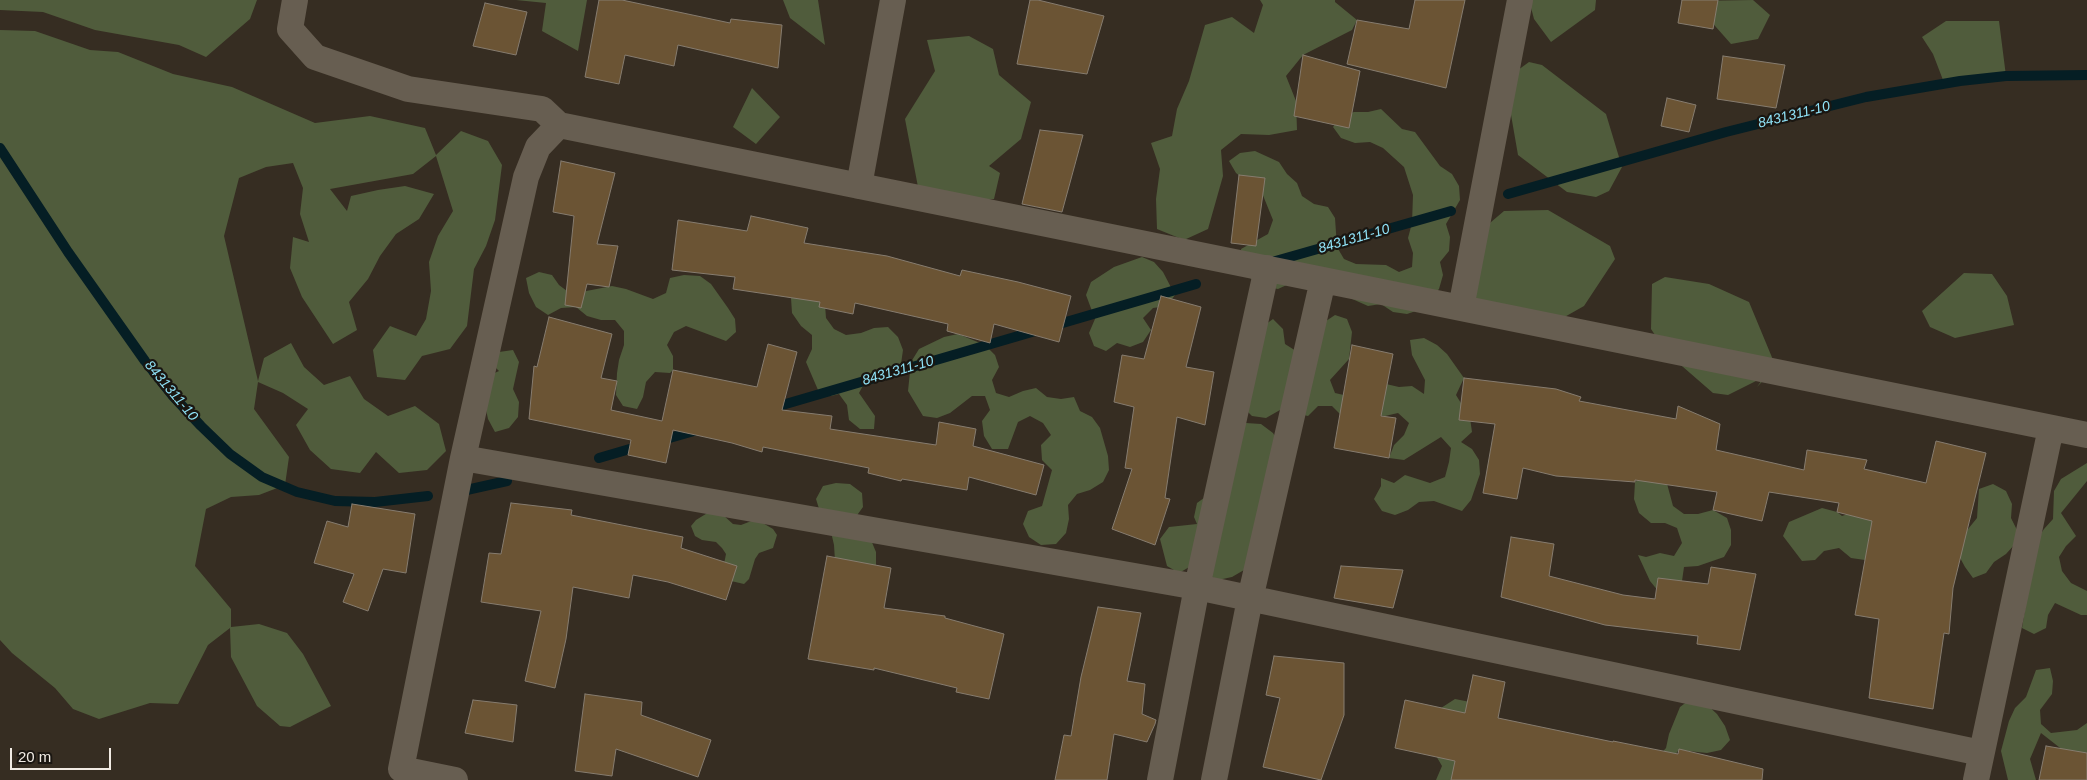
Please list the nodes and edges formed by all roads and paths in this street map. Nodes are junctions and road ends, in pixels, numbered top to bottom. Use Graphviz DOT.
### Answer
graph roads {
  1 [pos="295,0"];
  2 [pos="893,0"];
  3 [pos="1520,0"];
  4 [pos="559,125"];
  5 [pos="859,186"];
  6 [pos="1267,268"];
  7 [pos="1323,280"];
  8 [pos="1461,308"];
  9 [pos="2051,428"];
  10 [pos="2087,435"];
  11 [pos="464,458"];
  12 [pos="1197,586"];
  13 [pos="1250,599"];
  14 [pos="1981,753"];
  15 [pos="455,780"];
  16 [pos="1160,780"];
  17 [pos="1214,780"];
  18 [pos="1976,780"];
  1 -- 4 [label="street"];
  2 -- 5 [label="street"];
  3 -- 8 [label="street"];
  4 -- 5 [label="street"];
  4 -- 11 [label="street"];
  5 -- 6 [label="street"];
  6 -- 7 [label="street"];
  6 -- 12 [label="street"];
  7 -- 8 [label="street"];
  7 -- 13 [label="street"];
  8 -- 9 [label="street"];
  9 -- 10 [label="street"];
  9 -- 14 [label="street"];
  11 -- 12 [label="street"];
  11 -- 15 [label="street"];
  12 -- 13 [label="street"];
  12 -- 16 [label="street"];
  13 -- 14 [label="street"];
  13 -- 17 [label="street"];
  14 -- 18 [label="street"];
}
